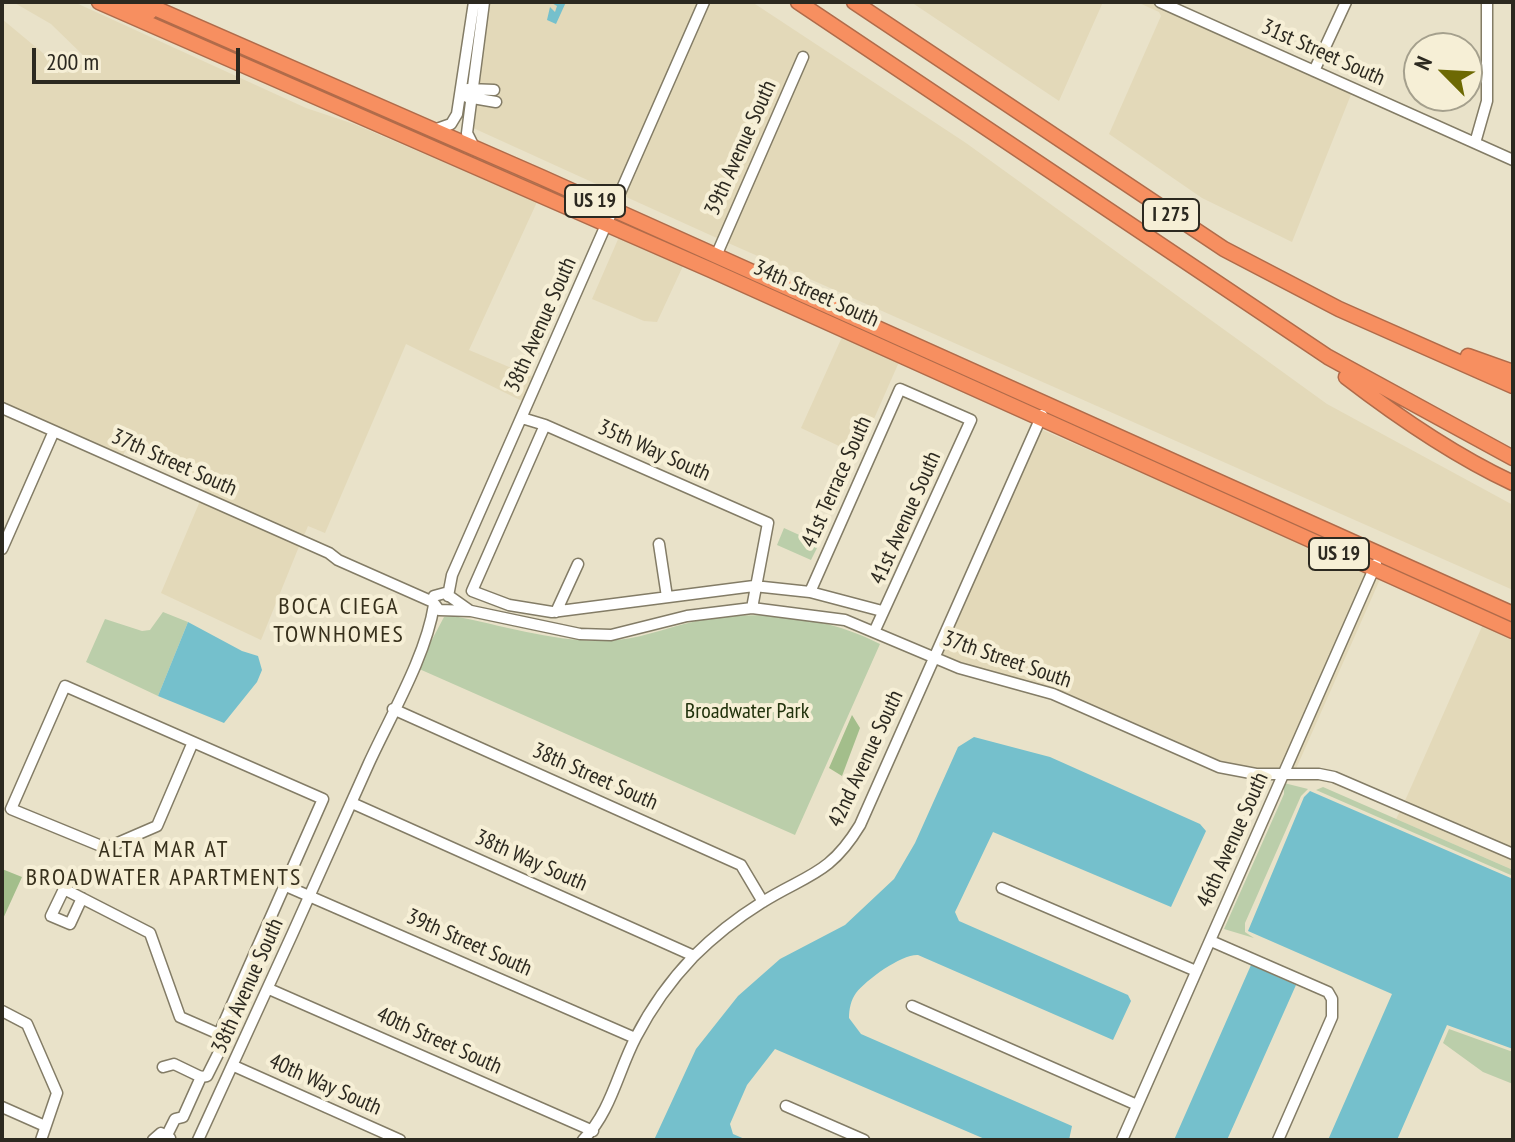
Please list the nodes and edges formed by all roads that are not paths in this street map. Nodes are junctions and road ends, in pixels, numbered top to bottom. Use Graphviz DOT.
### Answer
graph roads {
  1 [pos="99,2"];
  2 [pos="125,2"];
  3 [pos="141,2"];
  4 [pos="474,2"];
  5 [pos="484,2"];
  6 [pos="704,2"];
  7 [pos="798,2"];
  8 [pos="854,2"];
  9 [pos="1160,2"];
  10 [pos="1346,2"];
  11 [pos="1487,2"];
  12 [pos="158,9"];
  13 [pos="243,47"];
  14 [pos="803,57"];
  15 [pos="237,63"];
  16 [pos="1314,71"];
  17 [pos="467,93"];
  18 [pos="495,96"];
  19 [pos="377,123"];
  20 [pos="434,130"];
  21 [pos="456,140"];
  22 [pos="1475,143"];
  23 [pos="475,148"];
  24 [pos="452,156"];
  25 [pos="1513,160"];
  26 [pos="541,177"];
  27 [pos="614,210"];
  28 [pos="607,225"];
  29 [pos="716,256"];
  30 [pos="808,306"];
  31 [pos="1289,332"];
  32 [pos="1419,342"];
  33 [pos="1513,372"];
  34 [pos="1513,386"];
  35 [pos="2,408"];
  36 [pos="1043,413"];
  37 [pos="522,418"];
  38 [pos="971,420"];
  39 [pos="545,425"];
  40 [pos="54,431"];
  41 [pos="1507,456"];
  42 [pos="1215,481"];
  43 [pos="1180,483"];
  44 [pos="1513,483"];
  45 [pos="1247,495"];
  46 [pos="1210,496"];
  47 [pos="659,544"];
  48 [pos="2,549"];
  49 [pos="1380,555"];
  50 [pos="578,564"];
  51 [pos="1374,570"];
  52 [pos="754,586"];
  53 [pos="810,592"];
  54 [pos="667,597"];
  55 [pos="440,601"];
  56 [pos="1488,603"];
  57 [pos="752,608"];
  58 [pos="882,611"];
  59 [pos="1468,611"];
  60 [pos="556,612"];
  61 [pos="1513,614"];
  62 [pos="875,630"];
  63 [pos="1513,631"];
  64 [pos="935,657"];
  65 [pos="393,709"];
  66 [pos="193,742"];
  67 [pos="1283,776"];
  68 [pos="352,803"];
  69 [pos="1513,854"];
  70 [pos="286,886"];
  71 [pos="1002,888"];
  72 [pos="311,895"];
  73 [pos="82,898"];
  74 [pos="763,902"];
  75 [pos="1211,941"];
  76 [pos="694,956"];
  77 [pos="1196,971"];
  78 [pos="269,989"];
  79 [pos="912,1006"];
  80 [pos="2,1011"];
  81 [pos="635,1038"];
  82 [pos="218,1054"];
  83 [pos="234,1066"];
  84 [pos="163,1067"];
  85 [pos="201,1077"];
  86 [pos="1137,1105"];
  87 [pos="786,1106"];
  88 [pos="2,1107"];
  89 [pos="45,1126"];
  90 [pos="593,1131"];
  91 [pos="169,1137"];
  92 [pos="41,1140"];
  93 [pos="153,1140"];
  94 [pos="198,1140"];
  95 [pos="400,1140"];
  96 [pos="583,1140"];
  97 [pos="864,1140"];
  98 [pos="1122,1140"];
  99 [pos="1278,1140"];
  1 -- 15 [label="highway, 34th Street South / US 19"];
  2 -- 12 [label="highway"];
  3 -- 12 [label="highway, 34th Street South / US 19"];
  4 -- 17 [label="street"];
  5 -- 17 [label="street"];
  6 -- 27 [label="street, 38th Avenue South"];
  7 -- 31 [label="highway, I 275"];
  8 -- 32 [label="highway, I 275"];
  9 -- 16 [label="street, 31st Street South"];
  10 -- 16 [label="street"];
  11 -- 22 [label="street"];
  12 -- 13 [label="highway, 34th Street South / US 19"];
  13 -- 15 [label="street"];
  13 -- 20 [label="highway, 34th Street South / US 19"];
  14 -- 29 [label="street, 39th Avenue South"];
  15 -- 19 [label="highway, 34th Street South / US 19"];
  16 -- 22 [label="street, 31st Street South"];
  17 -- 18 [label="street"];
  17 -- 20 [label="street"];
  17 -- 23 [label="street"];
  19 -- 21 [label="highway"];
  19 -- 24 [label="highway, 34th Street South / US 19"];
  20 -- 21 [label="highway, 34th Street South / US 19"];
  21 -- 23 [label="highway, 34th Street South / US 19"];
  22 -- 25 [label="street, 31st Street South"];
  23 -- 26 [label="highway, 34th Street South / US 19"];
  24 -- 26 [label="highway"];
  24 -- 28 [label="highway, 34th Street South / US 19"];
  26 -- 27 [label="highway, 34th Street South / US 19"];
  27 -- 28 [label="street, 38th Avenue South"];
  27 -- 29 [label="highway, 34th Street South / US 19"];
  28 -- 30 [label="highway, 34th Street South / US 19"];
  28 -- 37 [label="street, 38th Avenue South"];
  29 -- 30 [label="highway, 34th Street South / US 19"];
  30 -- 36 [label="highway, 34th Street South / US 19"];
  30 -- 36 [label="highway, 34th Street South / US 19"];
  31 -- 41 [label="highway, I 275"];
  31 -- 44 [label="highway"];
  32 -- 33 [label="highway"];
  32 -- 34 [label="highway, I 275"];
  35 -- 40 [label="street, 37th Street South"];
  36 -- 42 [label="highway, 34th Street South / US 19"];
  36 -- 43 [label="highway, 34th Street South / US 19"];
  36 -- 64 [label="street, 42nd Avenue South"];
  37 -- 39 [label="street, 35th Way South"];
  37 -- 55 [label="street, 38th Avenue South"];
  38 -- 53 [label="street, 41st Terrace South"];
  38 -- 58 [label="street, 41st Avenue South"];
  39 -- 52 [label="street, 35th Way South"];
  39 -- 60 [label="street"];
  40 -- 48 [label="street"];
  40 -- 55 [label="street, 37th Street South"];
  42 -- 43 [label="highway"];
  42 -- 45 [label="highway, 34th Street South / US 19"];
  43 -- 46 [label="highway, 34th Street South / US 19"];
  45 -- 46 [label="highway"];
  45 -- 49 [label="highway, 34th Street South / US 19"];
  46 -- 51 [label="highway, 34th Street South / US 19"];
  47 -- 54 [label="street"];
  49 -- 51 [label="street, 46th Avenue South"];
  49 -- 56 [label="highway, 34th Street South / US 19"];
  50 -- 60 [label="street"];
  51 -- 59 [label="highway, 34th Street South / US 19"];
  51 -- 67 [label="street, 46th Avenue South"];
  52 -- 53 [label="street"];
  52 -- 54 [label="street"];
  52 -- 57 [label="street"];
  53 -- 58 [label="street"];
  54 -- 60 [label="street"];
  55 -- 57 [label="street, 37th Street South"];
  55 -- 65 [label="street, 38th Avenue South"];
  56 -- 59 [label="street"];
  56 -- 61 [label="highway, 34th Street South / US 19"];
  57 -- 62 [label="street, 37th Street South"];
  58 -- 62 [label="street, 41st Avenue South"];
  59 -- 63 [label="highway, 34th Street South / US 19"];
  62 -- 64 [label="street, 37th Street South"];
  64 -- 67 [label="street, 37th Street South"];
  64 -- 74 [label="street, 42nd Avenue South"];
  65 -- 68 [label="street, 38th Avenue South"];
  65 -- 74 [label="street, 38th Street South"];
  66 -- 66 [label="street"];
  66 -- 70 [label="street, 38th Avenue South"];
  67 -- 69 [label="street, 37th Street South"];
  67 -- 75 [label="street, 46th Avenue South"];
  68 -- 72 [label="street, 38th Avenue South"];
  68 -- 76 [label="street, 38th Way South"];
  70 -- 72 [label="street, 39th Street South"];
  70 -- 73 [label="street, 38th Avenue South"];
  71 -- 77 [label="street"];
  72 -- 78 [label="street, 38th Avenue South"];
  72 -- 81 [label="street, 39th Street South"];
  74 -- 76 [label="street, 42nd Avenue South"];
  75 -- 77 [label="street, 46th Avenue South"];
  75 -- 99 [label="street"];
  76 -- 81 [label="street, 42nd Avenue South"];
  77 -- 86 [label="street, 46th Avenue South"];
  78 -- 83 [label="street, 38th Avenue South"];
  78 -- 90 [label="street, 40th Street South"];
  79 -- 86 [label="street"];
  80 -- 89 [label="street"];
  81 -- 90 [label="street, 42nd Avenue South"];
  82 -- 85 [label="street"];
  83 -- 94 [label="street, 38th Avenue South"];
  83 -- 95 [label="street, 40th Way South"];
  84 -- 85 [label="street"];
  85 -- 91 [label="street"];
  86 -- 98 [label="street, 46th Avenue South"];
  87 -- 97 [label="street"];
  88 -- 89 [label="street"];
  89 -- 92 [label="street"];
  90 -- 96 [label="street, 42nd Avenue South"];
  91 -- 93 [label="street"];
}
